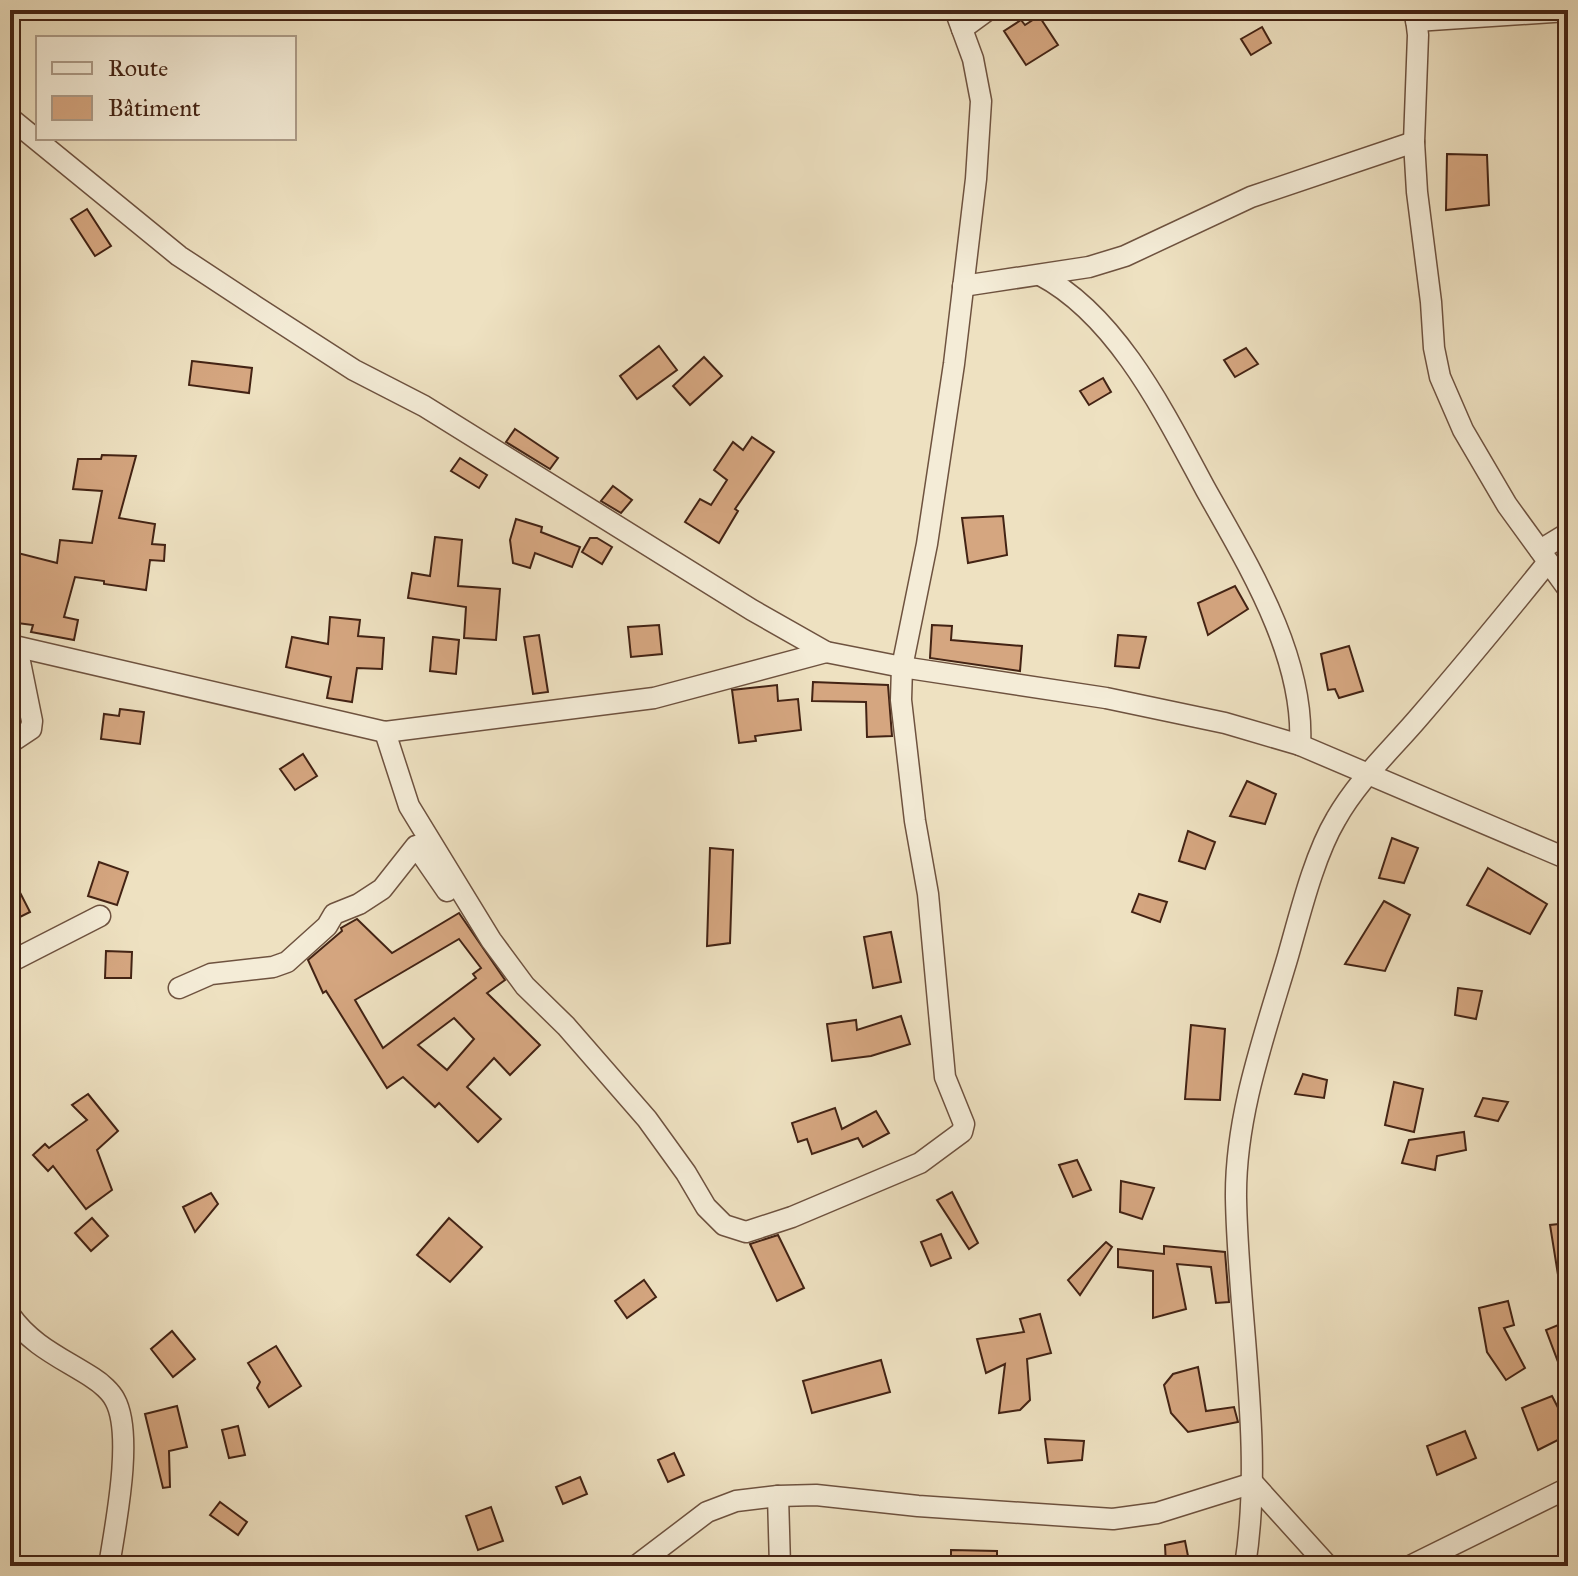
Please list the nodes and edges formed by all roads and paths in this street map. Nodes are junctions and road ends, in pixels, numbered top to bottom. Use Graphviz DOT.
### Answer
graph roads {
  1 [pos="988,10"];
  2 [pos="1568,11"];
  3 [pos="1415,15"];
  4 [pos="959,19"];
  5 [pos="10,118"];
  6 [pos="36,139"];
  7 [pos="37,140"];
  8 [pos="1414,142"];
  9 [pos="1040,275"];
  10 [pos="963,286"];
  11 [pos="1568,533"];
  12 [pos="1544,556"];
  13 [pos="1568,589"];
  14 [pos="14,646"];
  15 [pos="826,652"];
  16 [pos="902,667"];
  17 [pos="385,732"];
  18 [pos="10,743"];
  19 [pos="1300,745"];
  20 [pos="1369,772"];
  21 [pos="1568,859"];
  22 [pos="456,882"];
  23 [pos="100,916"];
  24 [pos="10,962"];
  25 [pos="179,988"];
  26 [pos="10,1315"];
  27 [pos="1253,1483"];
  28 [pos="1568,1488"];
  29 [pos="778,1496"];
  30 [pos="109,1566"];
  31 [pos="636,1566"];
  32 [pos="780,1566"];
  33 [pos="1245,1566"];
  34 [pos="1328,1566"];
  35 [pos="1410,1566"];
  1 -- 4 [label="street"];
  2 -- 3 [label="street"];
  3 -- 8 [label="street"];
  4 -- 10 [label="street"];
  5 -- 6 [label="street"];
  7 -- 15 [label="street"];
  8 -- 9 [label="street"];
  8 -- 12 [label="street"];
  9 -- 10 [label="street"];
  9 -- 19 [label="street"];
  10 -- 16 [label="street"];
  11 -- 12 [label="street"];
  12 -- 13 [label="street"];
  12 -- 20 [label="street"];
  14 -- 17 [label="street"];
  14 -- 18 [label="street"];
  15 -- 16 [label="street"];
  15 -- 17 [label="street"];
  16 -- 19 [label="street"];
  16 -- 22 [label="street"];
  17 -- 22 [label="street"];
  19 -- 20 [label="street"];
  20 -- 21 [label="street"];
  20 -- 27 [label="street"];
  22 -- 25 [label="street"];
  23 -- 24 [label="street"];
  26 -- 30 [label="street"];
  27 -- 29 [label="street"];
  27 -- 33 [label="street"];
  27 -- 34 [label="street"];
  28 -- 35 [label="street"];
  29 -- 31 [label="street"];
  29 -- 32 [label="street"];
}
